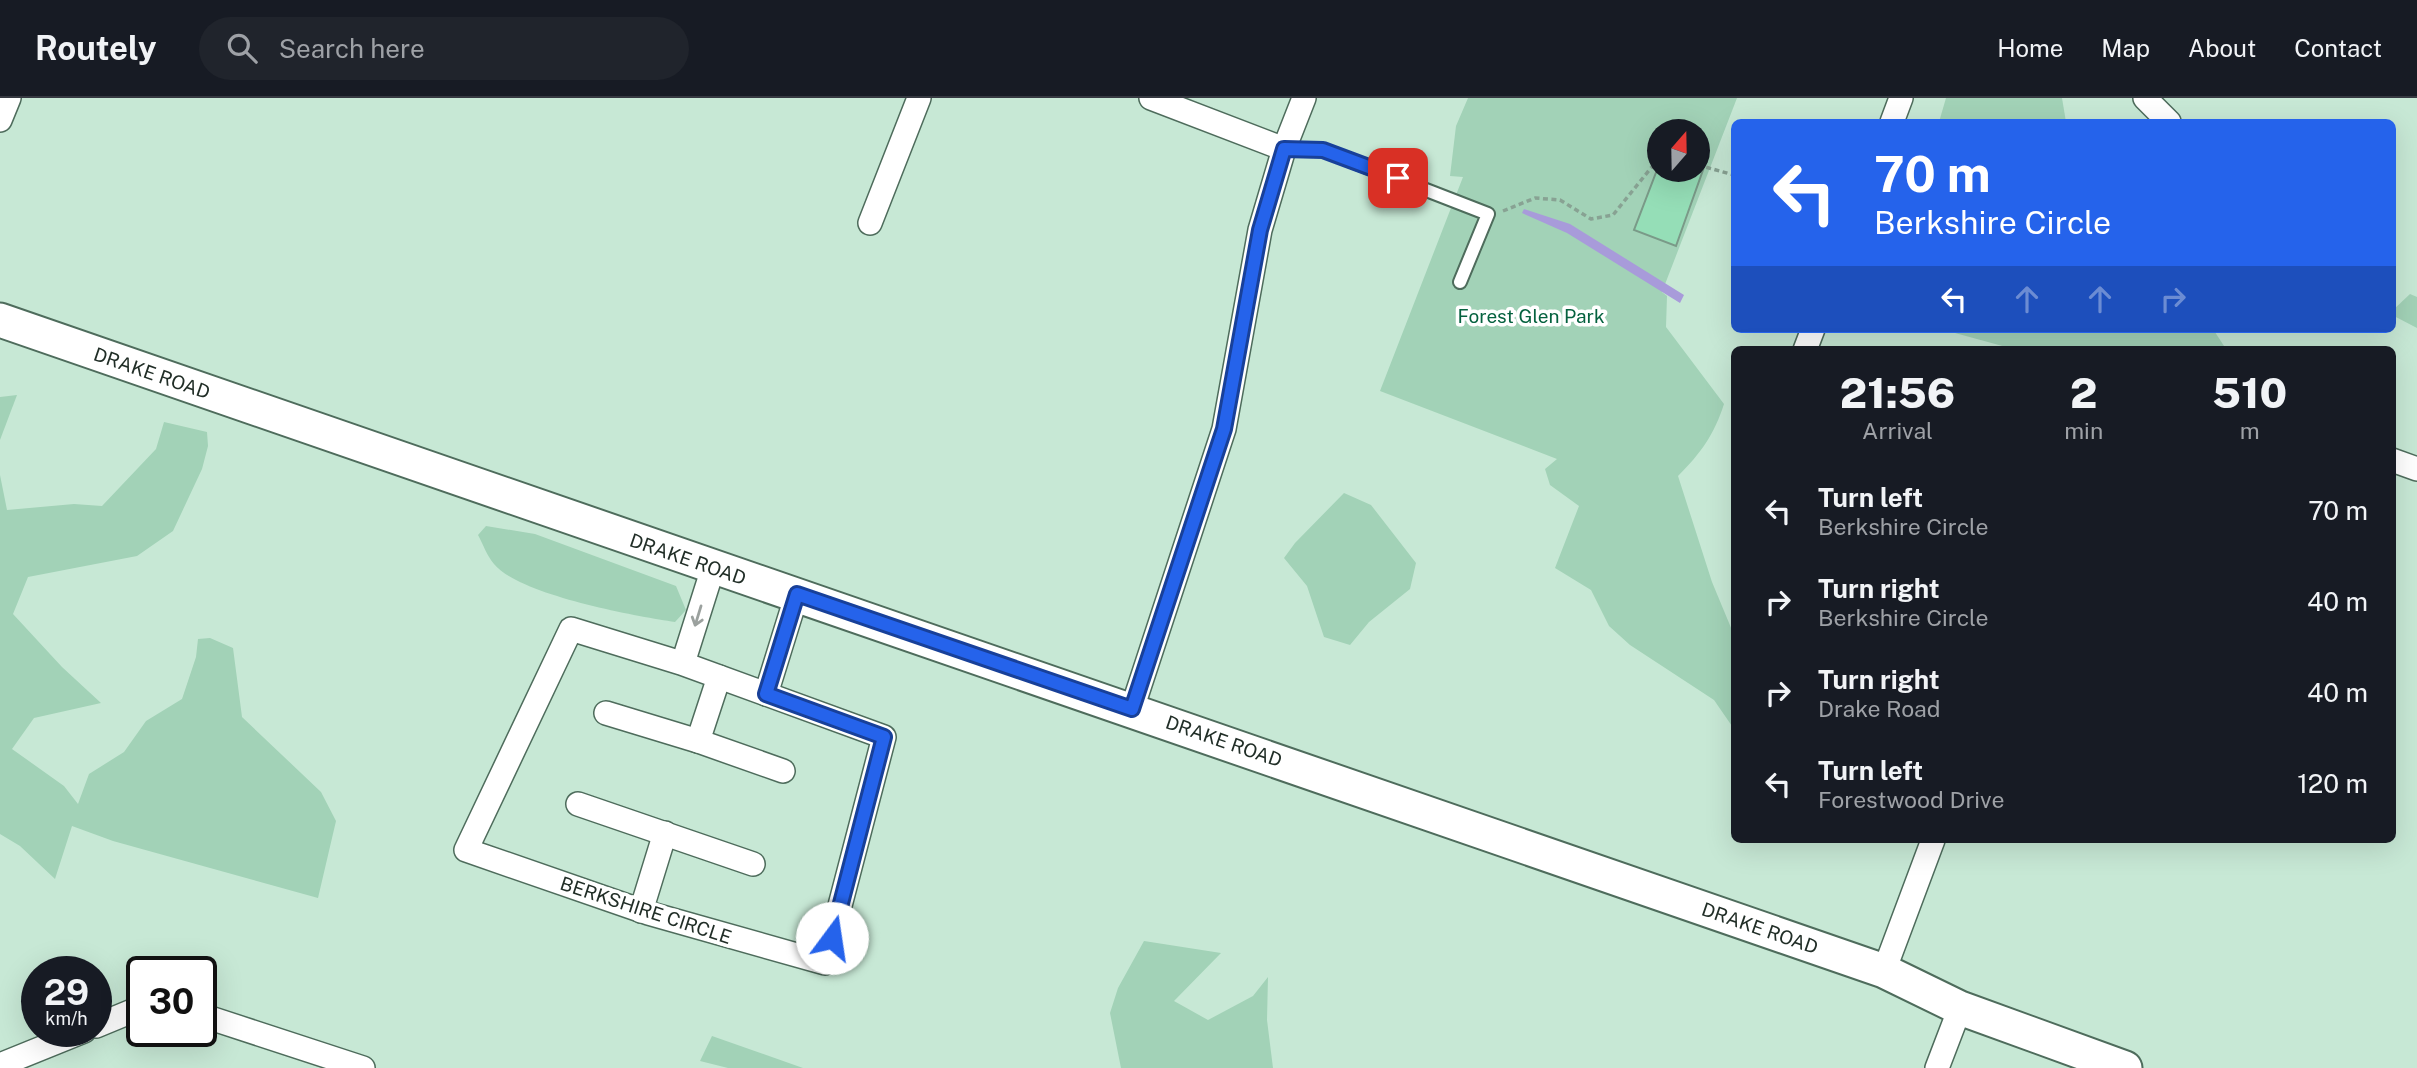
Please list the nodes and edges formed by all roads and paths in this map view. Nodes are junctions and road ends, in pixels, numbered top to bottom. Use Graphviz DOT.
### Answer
graph roads {
  1 [pos="9,98"];
  2 [pos="919,98"];
  3 [pos="1151,98"];
  4 [pos="1304,98"];
  5 [pos="1901,98"];
  6 [pos="2144,98"];
  7 [pos="1893,119"];
  8 [pos="2166,119"];
  9 [pos="0,120"];
  10 [pos="1284,149"];
  11 [pos="1710,168"];
  12 [pos="1647,173"];
  13 [pos="1731,174"];
  14 [pos="1488,214"];
  15 [pos="870,223"];
  16 [pos="1460,282"];
  17 [pos="0,320"];
  18 [pos="2396,461"];
  19 [pos="2417,469"];
  20 [pos="713,568"];
  21 [pos="797,594"];
  22 [pos="683,663"];
  23 [pos="719,677"];
  24 [pos="766,694"];
  25 [pos="1132,709"];
  26 [pos="606,713"];
  27 [pos="698,741"];
  28 [pos="783,771"];
  29 [pos="578,804"];
  30 [pos="665,833"];
  31 [pos="1932,843"];
  32 [pos="753,864"];
  33 [pos="641,911"];
  34 [pos="1884,971"];
  35 [pos="1960,1008"];
  36 [pos="217,1020"];
  37 [pos="45,1047"];
  38 [pos="0,1065"];
  39 [pos="363,1068"];
  40 [pos="1937,1068"];
  41 [pos="2125,1068"];
  1 -- 9 [label="street"];
  2 -- 15 [label="street"];
  3 -- 10 [label="street"];
  4 -- 10 [label="street"];
  5 -- 7 [label="street"];
  6 -- 8 [label="street"];
  10 -- 14 [label="lane"];
  10 -- 25 [label="street"];
  11 -- 13 [label="path"];
  12 -- 14 [label="path"];
  14 -- 16 [label="lane"];
  17 -- 20 [label="street, DRAKE ROAD"];
  18 -- 19 [label="street"];
  20 -- 21 [label="street, DRAKE ROAD"];
  20 -- 22 [label="street, one-way"];
  21 -- 24 [label="street"];
  21 -- 25 [label="street, DRAKE ROAD"];
  22 -- 23 [label="street"];
  22 -- 33 [label="street, BERKSHIRE CIRCLE"];
  23 -- 24 [label="street"];
  23 -- 27 [label="street"];
  24 -- 33 [label="street, BERKSHIRE CIRCLE"];
  25 -- 34 [label="street, DRAKE ROAD"];
  26 -- 27 [label="street"];
  27 -- 28 [label="street"];
  29 -- 30 [label="street"];
  30 -- 32 [label="street"];
  30 -- 33 [label="street"];
  31 -- 34 [label="street"];
  34 -- 35 [label="street, DRAKE ROAD"];
  35 -- 40 [label="street"];
  35 -- 41 [label="street, DRAKE ROAD"];
  36 -- 39 [label="street"];
  37 -- 38 [label="street"];
}
